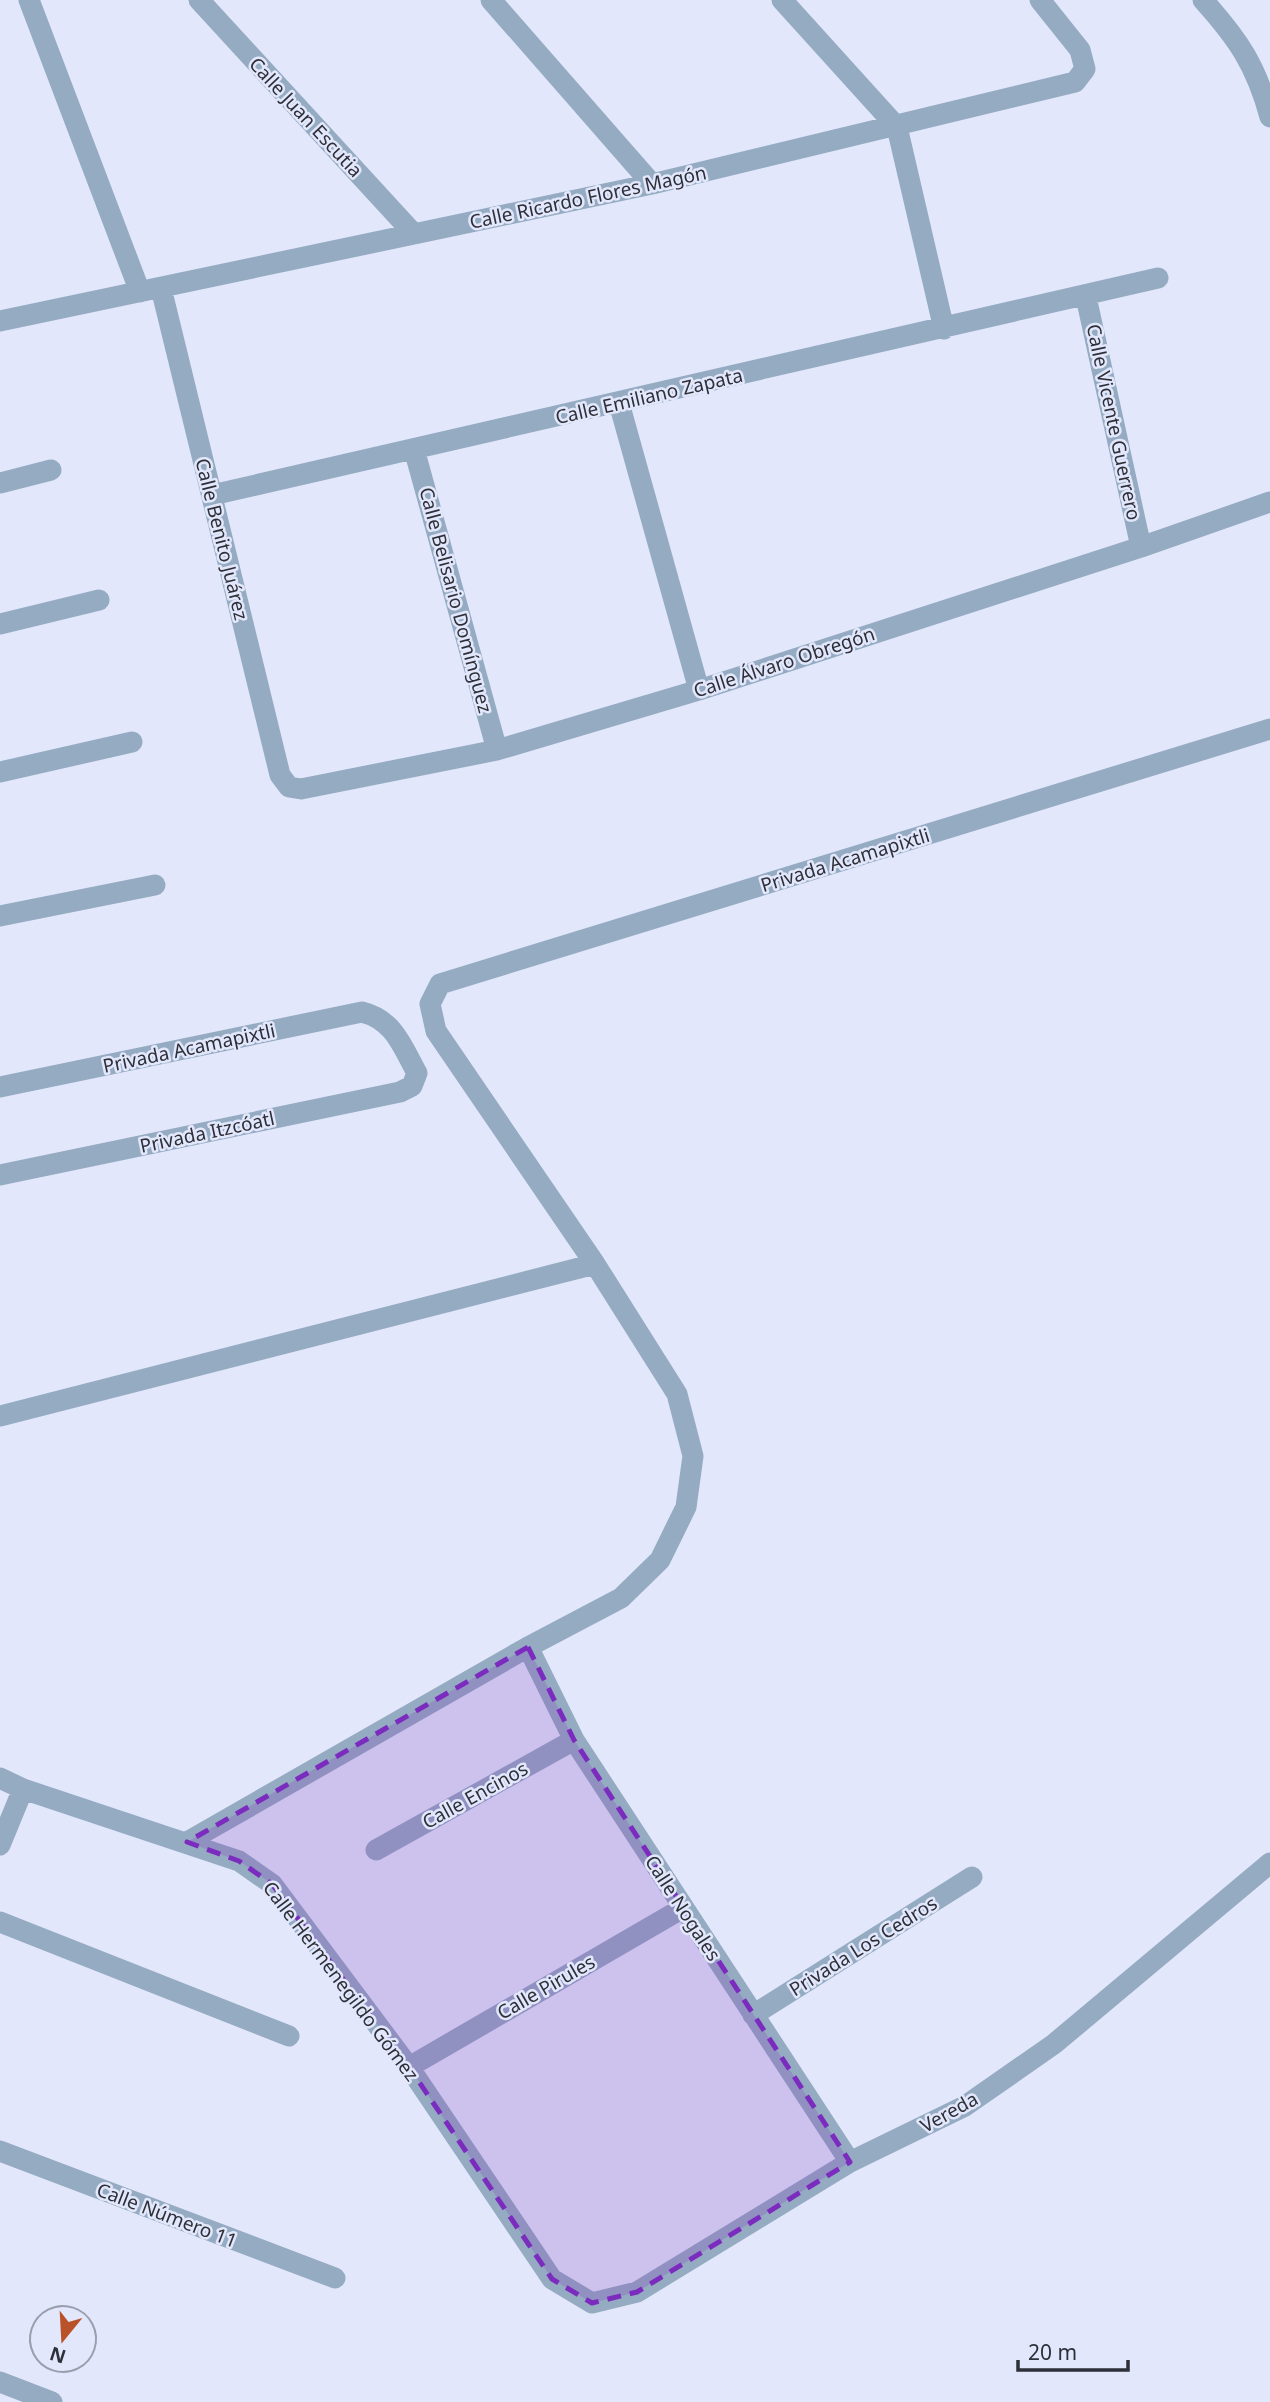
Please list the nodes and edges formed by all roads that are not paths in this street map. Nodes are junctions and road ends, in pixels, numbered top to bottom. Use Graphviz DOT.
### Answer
graph roads {
  1 [pos="29,0"];
  2 [pos="199,0"];
  3 [pos="491,0"];
  4 [pos="782,0"];
  5 [pos="1040,0"];
  6 [pos="1203,0"];
  7 [pos="1270,117"];
  8 [pos="897,127"];
  9 [pos="652,184"];
  10 [pos="414,234"];
  11 [pos="1158,278"];
  12 [pos="150,290"];
  13 [pos="1086,297"];
  14 [pos="0,321"];
  15 [pos="944,330"];
  16 [pos="620,403"];
  17 [pos="414,449"];
  18 [pos="51,470"];
  19 [pos="0,483"];
  20 [pos="212,495"];
  21 [pos="1270,502"];
  22 [pos="1141,547"];
  23 [pos="99,600"];
  24 [pos="0,624"];
  25 [pos="699,690"];
  26 [pos="1270,729"];
  27 [pos="132,741"];
  28 [pos="497,750"];
  29 [pos="0,772"];
  30 [pos="289,787"];
  31 [pos="155,885"];
  32 [pos="0,916"];
  33 [pos="379,1017"];
  34 [pos="0,1087"];
  35 [pos="0,1175"];
  36 [pos="595,1264"];
  37 [pos="0,1416"];
  38 [pos="528,1647"];
  39 [pos="574,1740"];
  40 [pos="0,1778"];
  41 [pos="23,1789"];
  42 [pos="187,1842"];
  43 [pos="0,1845"];
  44 [pos="376,1850"];
  45 [pos="1270,1863"];
  46 [pos="972,1877"];
  47 [pos="684,1908"];
  48 [pos="0,1922"];
  49 [pos="753,2015"];
  50 [pos="289,2036"];
  51 [pos="409,2067"];
  52 [pos="0,2151"];
  53 [pos="850,2162"];
  54 [pos="335,2278"];
  55 [pos="592,2303"];
  56 [pos="0,2382"];
  57 [pos="52,2402"];
  1 -- 12 [label="street, Calle Benito Juárez"];
  2 -- 10 [label="street, Calle Juan Escutia"];
  3 -- 9 [label="street"];
  4 -- 8 [label="street"];
  5 -- 8 [label="street, Calle Ricardo Flores Magón"];
  6 -- 7 [label="street"];
  8 -- 9 [label="street, Calle Ricardo Flores Magón"];
  8 -- 15 [label="street"];
  9 -- 10 [label="street, Calle Ricardo Flores Magón"];
  10 -- 12 [label="street, Calle Ricardo Flores Magón"];
  11 -- 13 [label="street, Calle Emiliano Zapata"];
  12 -- 14 [label="street, Calle Ricardo Flores Magón"];
  12 -- 20 [label="street, Calle Benito Juárez"];
  13 -- 15 [label="street, Calle Emiliano Zapata"];
  13 -- 22 [label="street, Calle Vicente Guerrero"];
  15 -- 16 [label="street, Calle Emiliano Zapata"];
  16 -- 17 [label="street, Calle Emiliano Zapata"];
  16 -- 25 [label="street"];
  17 -- 20 [label="street, Calle Emiliano Zapata"];
  17 -- 28 [label="street, Calle Belisario Domínguez"];
  18 -- 19 [label="street"];
  20 -- 30 [label="street, Calle Benito Juárez"];
  21 -- 22 [label="street, Calle Álvaro Obregón"];
  22 -- 25 [label="street, Calle Álvaro Obregón"];
  23 -- 24 [label="street"];
  25 -- 28 [label="street, Calle Álvaro Obregón"];
  26 -- 36 [label="street, Privada Acamapixtli"];
  27 -- 29 [label="street"];
  28 -- 30 [label="street, Calle Álvaro Obregón"];
  31 -- 32 [label="street"];
  33 -- 34 [label="street, Privada Acamapixtli"];
  33 -- 35 [label="street, Privada Itzcóatl"];
  36 -- 37 [label="street"];
  36 -- 38 [label="street"];
  38 -- 39 [label="street, Calle Nogales"];
  38 -- 42 [label="street"];
  39 -- 44 [label="street, Calle Encinos"];
  39 -- 47 [label="street, Calle Nogales"];
  40 -- 41 [label="street, Calle Hermenegildo Gómez"];
  41 -- 42 [label="street, Calle Hermenegildo Gómez"];
  41 -- 43 [label="street"];
  42 -- 51 [label="street, Calle Hermenegildo Gómez"];
  45 -- 53 [label="street, Vereda"];
  46 -- 49 [label="street, Privada Los Cedros"];
  47 -- 49 [label="street, Calle Nogales"];
  47 -- 51 [label="street, Calle Pirules"];
  48 -- 50 [label="street"];
  49 -- 53 [label="street, Calle Nogales"];
  51 -- 55 [label="street, Calle Hermenegildo Gómez"];
  52 -- 54 [label="street, Calle Número 11"];
  53 -- 55 [label="street, Vereda"];
  56 -- 57 [label="street"];
}
